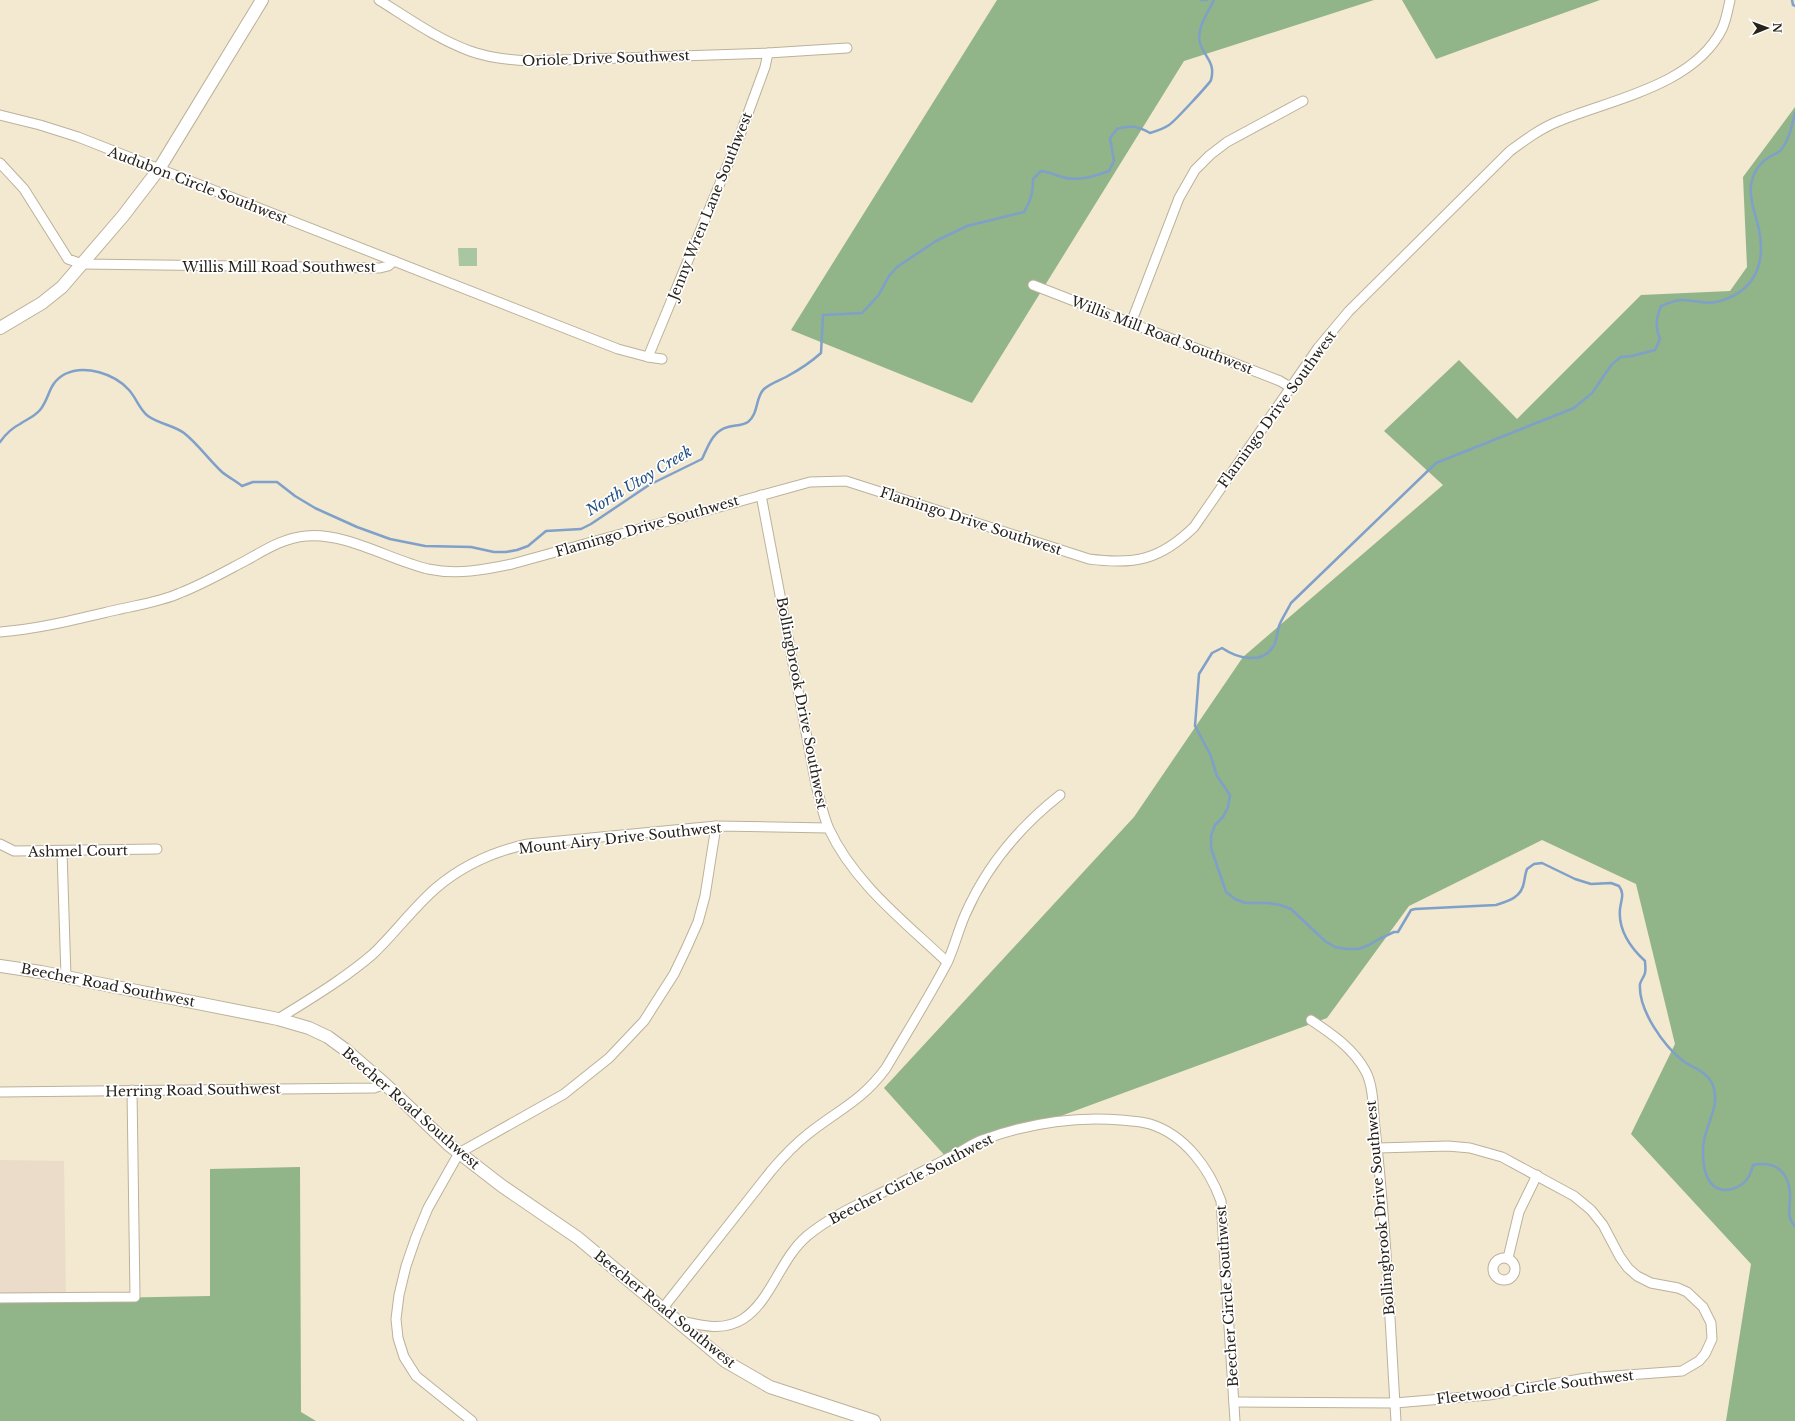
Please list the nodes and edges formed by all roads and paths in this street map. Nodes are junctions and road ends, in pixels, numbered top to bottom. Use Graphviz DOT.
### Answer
graph roads {
  1 [pos="262,0"];
  2 [pos="379,0"];
  3 [pos="1730,0"];
  4 [pos="847,48"];
  5 [pos="768,53"];
  6 [pos="1303,102"];
  7 [pos="0,115"];
  8 [pos="0,163"];
  9 [pos="159,169"];
  10 [pos="394,261"];
  11 [pos="82,264"];
  12 [pos="1033,285"];
  13 [pos="1131,323"];
  14 [pos="0,328"];
  15 [pos="648,357"];
  16 [pos="662,359"];
  17 [pos="1290,387"];
  18 [pos="761,495"];
  19 [pos="0,632"];
  20 [pos="1060,795"];
  21 [pos="716,826"];
  22 [pos="828,828"];
  23 [pos="0,844"];
  24 [pos="157,849"];
  25 [pos="62,851"];
  26 [pos="947,962"];
  27 [pos="0,966"];
  28 [pos="66,977"];
  29 [pos="278,1019"];
  30 [pos="1311,1020"];
  31 [pos="385,1084"];
  32 [pos="132,1090"];
  33 [pos="0,1092"];
  34 [pos="1378,1148"];
  35 [pos="459,1153"];
  36 [pos="1537,1175"];
  37 [pos="1508,1258"];
  38 [pos="0,1298"];
  39 [pos="663,1308"];
  40 [pos="677,1320"];
  41 [pos="1234,1402"];
  42 [pos="1395,1404"];
  43 [pos="472,1421"];
  44 [pos="874,1421"];
  45 [pos="1235,1421"];
  46 [pos="1396,1421"];
  1 -- 9 [label="street"];
  2 -- 5 [label="street, Oriole Drive Southwest"];
  3 -- 17 [label="street, Flamingo Drive Southwest"];
  4 -- 5 [label="street, Oriole Drive Southwest"];
  5 -- 15 [label="street, Jenny Wren Lane Southwest"];
  6 -- 13 [label="street"];
  7 -- 9 [label="street, Audubon Circle Southwest"];
  8 -- 11 [label="street, Willis Mill Road Southwest"];
  9 -- 10 [label="street, Audubon Circle Southwest"];
  9 -- 11 [label="street"];
  10 -- 11 [label="street, Willis Mill Road Southwest"];
  10 -- 15 [label="street, Willis Mill Road Southwest"];
  11 -- 14 [label="street"];
  12 -- 13 [label="street, Willis Mill Road Southwest"];
  13 -- 17 [label="street, Willis Mill Road Southwest"];
  15 -- 16 [label="street, Willis Mill Road Southwest"];
  17 -- 18 [label="street, Flamingo Drive Southwest"];
  18 -- 19 [label="street, Flamingo Drive Southwest"];
  18 -- 22 [label="street, Bollingbrook Drive Southwest"];
  20 -- 26 [label="street"];
  21 -- 22 [label="street, Mount Airy Drive Southwest"];
  21 -- 29 [label="street, Mount Airy Drive Southwest"];
  21 -- 35 [label="street"];
  22 -- 26 [label="street, Bollingbrook Drive Southwest"];
  23 -- 25 [label="street, Ashmel Court"];
  24 -- 25 [label="street, Ashmel Court"];
  25 -- 28 [label="street"];
  26 -- 39 [label="street"];
  27 -- 28 [label="street, Beecher Road Southwest"];
  28 -- 29 [label="street, Beecher Road Southwest"];
  29 -- 31 [label="street, Beecher Road Southwest"];
  30 -- 34 [label="street, Bollingbrook Drive Southwest"];
  31 -- 32 [label="street, Herring Road Southwest"];
  31 -- 35 [label="street, Beecher Road Southwest"];
  32 -- 33 [label="street, Herring Road Southwest"];
  32 -- 38 [label="street"];
  34 -- 36 [label="street, Fleetwood Circle Southwest"];
  34 -- 42 [label="street, Bollingbrook Drive Southwest"];
  35 -- 39 [label="street, Beecher Road Southwest"];
  35 -- 43 [label="street"];
  36 -- 37 [label="street"];
  36 -- 42 [label="street, Fleetwood Circle Southwest"];
  39 -- 40 [label="street, Beecher Road Southwest"];
  40 -- 41 [label="street, Beecher Circle Southwest"];
  40 -- 44 [label="street, Beecher Road Southwest"];
  41 -- 42 [label="street, Fleetwood Circle Southwest"];
  41 -- 45 [label="street, Beecher Circle Southwest"];
  42 -- 46 [label="street, Bollingbrook Drive Southwest"];
}
